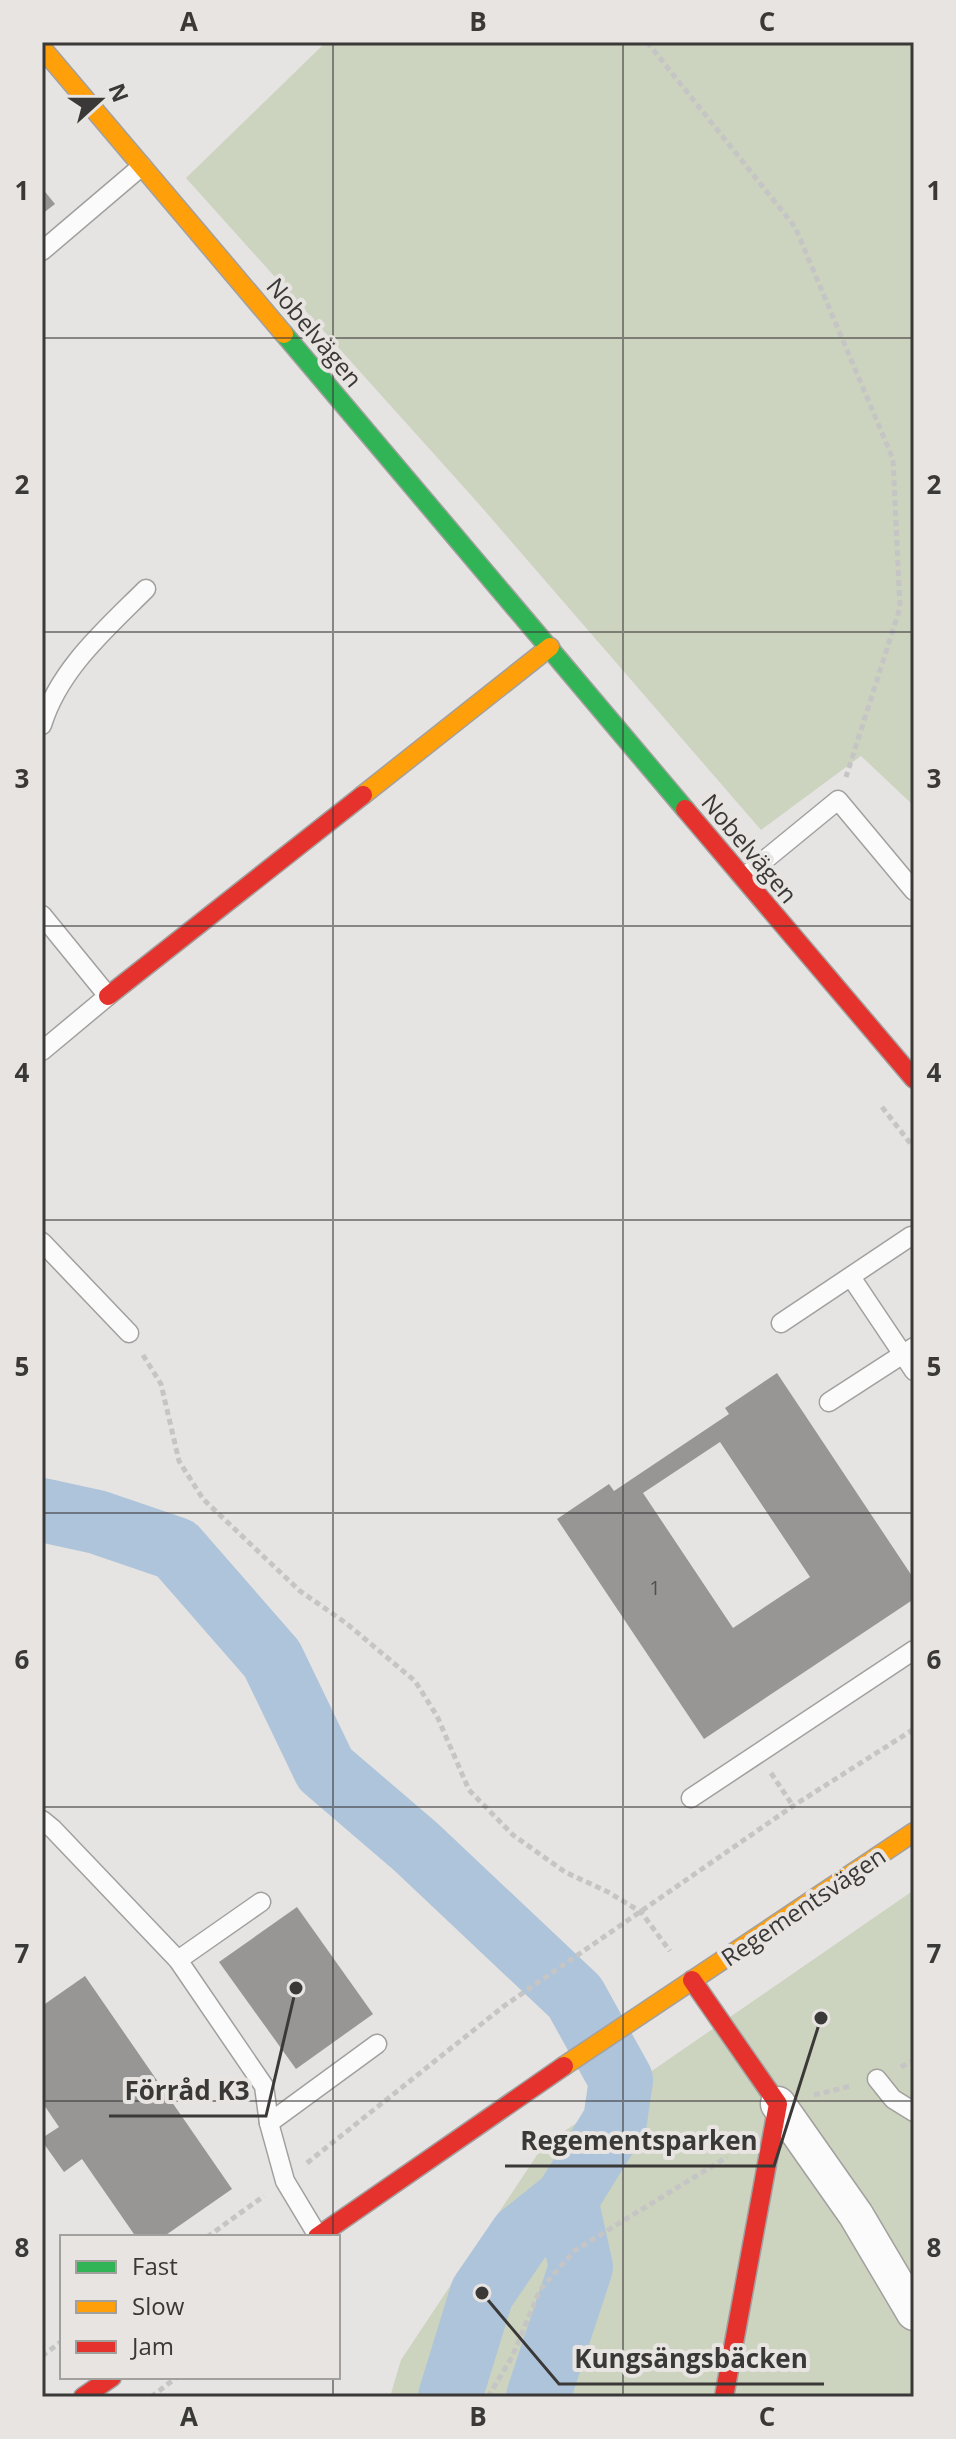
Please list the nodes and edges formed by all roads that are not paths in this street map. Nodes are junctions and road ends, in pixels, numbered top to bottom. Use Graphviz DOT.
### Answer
graph roads {
  1 [pos="42,48"];
  2 [pos="142,166"];
  3 [pos="42,251"];
  4 [pos="146,589"];
  5 [pos="550,647"];
  6 [pos="42,725"];
  7 [pos="744,877"];
  8 [pos="914,891"];
  9 [pos="42,915"];
  10 [pos="108,996"];
  11 [pos="42,1051"];
  12 [pos="914,1079"];
  13 [pos="911,1236"];
  14 [pos="42,1242"];
  15 [pos="851,1277"];
  16 [pos="781,1323"];
  17 [pos="129,1333"];
  18 [pos="908,1351"];
  19 [pos="914,1371"];
  20 [pos="829,1402"];
  21 [pos="914,1650"];
  22 [pos="691,1798"];
  23 [pos="46,1828"];
  24 [pos="914,1832"];
  25 [pos="261,1902"];
  26 [pos="178,1960"];
  27 [pos="692,1980"];
  28 [pos="377,2044"];
  29 [pos="877,2079"];
  30 [pos="778,2104"];
  31 [pos="914,2112"];
  32 [pos="269,2123"];
  33 [pos="317,2235"];
  34 [pos="321,2235"];
  35 [pos="914,2313"];
  36 [pos="109,2379"];
  37 [pos="83,2397"];
  38 [pos="724,2397"];
  1 -- 2 [label="street, Nobelvägen"];
  2 -- 3 [label="lane"];
  2 -- 5 [label="street, Nobelvägen"];
  4 -- 6 [label="lane"];
  5 -- 7 [label="street, Nobelvägen"];
  5 -- 10 [label="street"];
  7 -- 8 [label="lane"];
  7 -- 12 [label="street, Nobelvägen"];
  9 -- 10 [label="lane"];
  10 -- 11 [label="lane"];
  13 -- 15 [label="lane"];
  14 -- 17 [label="lane"];
  15 -- 16 [label="lane"];
  15 -- 18 [label="lane"];
  18 -- 19 [label="lane"];
  18 -- 20 [label="lane"];
  21 -- 22 [label="lane"];
  23 -- 26 [label="lane"];
  24 -- 27 [label="street, Regementsvägen"];
  25 -- 26 [label="lane"];
  26 -- 32 [label="lane"];
  27 -- 30 [label="street"];
  27 -- 34 [label="street, Regementsvägen"];
  28 -- 32 [label="lane"];
  29 -- 31 [label="lane"];
  30 -- 35 [label="street"];
  30 -- 38 [label="street"];
  32 -- 33 [label="lane"];
  36 -- 37 [label="street"];
}
